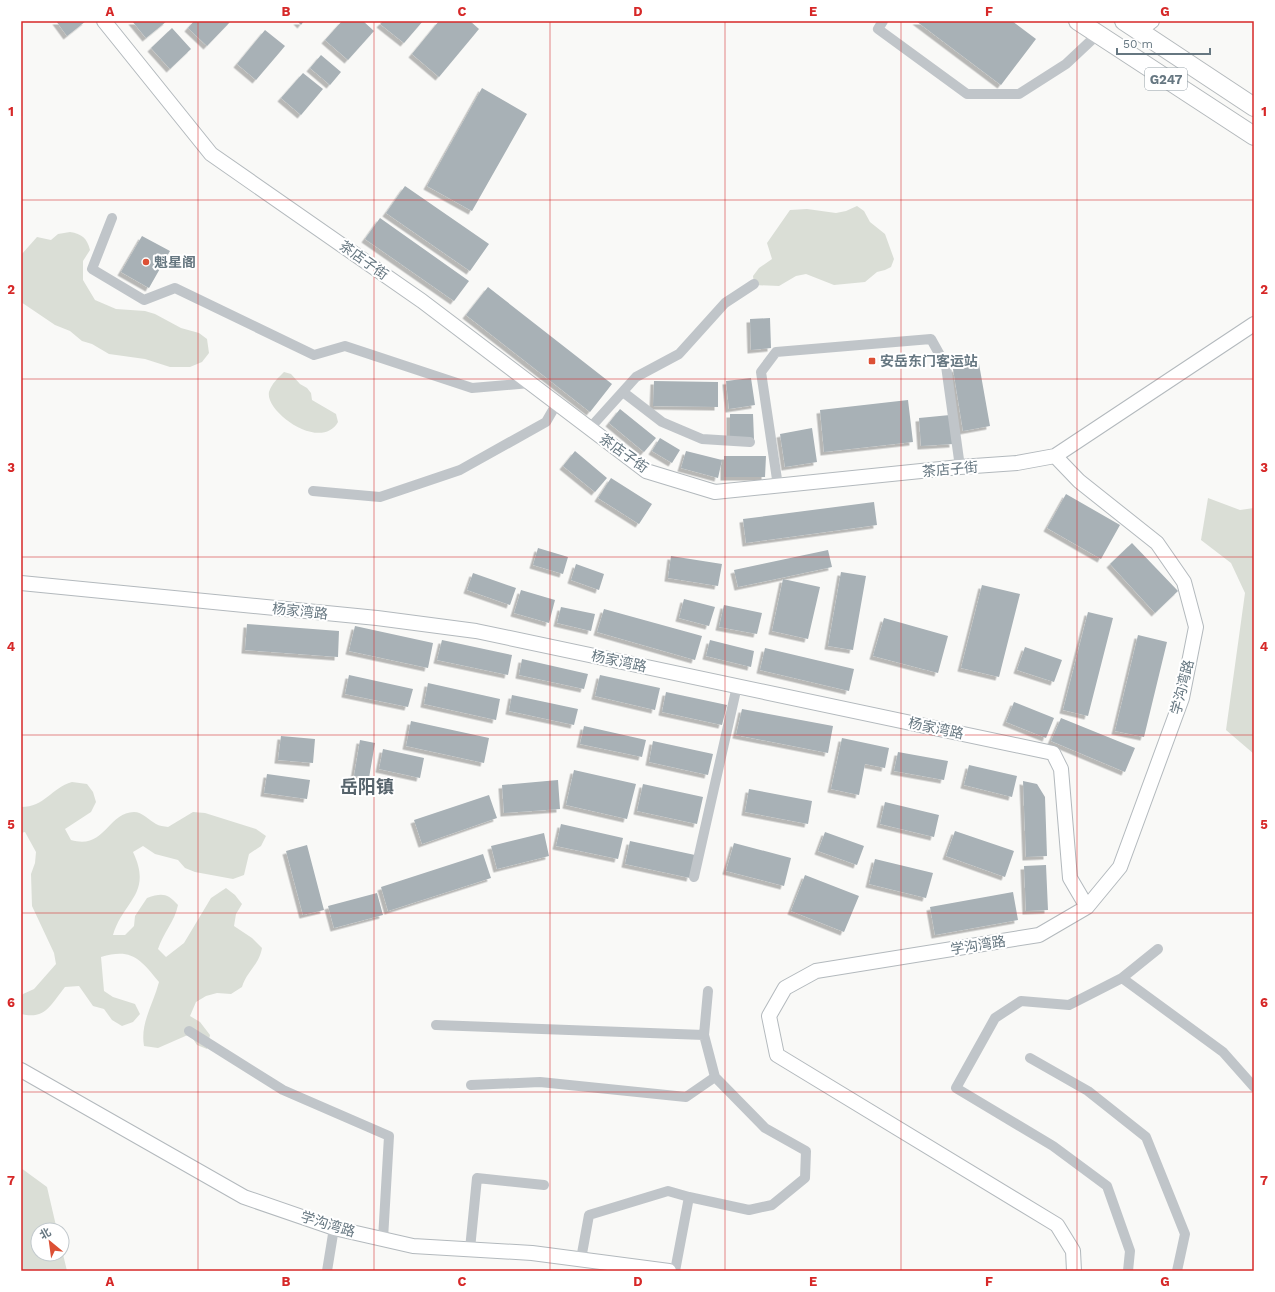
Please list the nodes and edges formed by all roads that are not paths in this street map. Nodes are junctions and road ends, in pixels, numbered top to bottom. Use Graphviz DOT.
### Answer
graph roads {
  1 [pos="104,21"];
  2 [pos="883,21"];
  3 [pos="1078,21"];
  4 [pos="1138,24"];
  5 [pos="1098,34"];
  6 [pos="1254,107"];
  7 [pos="1254,136"];
  8 [pos="112,218"];
  9 [pos="754,284"];
  10 [pos="1254,324"];
  11 [pos="530,383"];
  12 [pos="623,392"];
  13 [pos="557,403"];
  14 [pos="590,428"];
  15 [pos="750,442"];
  16 [pos="1055,456"];
  17 [pos="960,467"];
  18 [pos="778,486"];
  19 [pos="313,491"];
  20 [pos="21,583"];
  21 [pos="737,686"];
  22 [pos="694,877"];
  23 [pos="1087,907"];
  24 [pos="1158,949"];
  25 [pos="1122,978"];
  26 [pos="708,991"];
  27 [pos="436,1025"];
  28 [pos="189,1031"];
  29 [pos="704,1036"];
  30 [pos="1030,1058"];
  31 [pos="21,1070"];
  32 [pos="714,1077"];
  33 [pos="471,1085"];
  34 [pos="1254,1086"];
  35 [pos="544,1184"];
  36 [pos="689,1197"];
  37 [pos="334,1228"];
  38 [pos="383,1239"];
  39 [pos="470,1249"];
  40 [pos="581,1259"];
  41 [pos="327,1271"];
  42 [pos="669,1271"];
  43 [pos="675,1271"];
  44 [pos="1074,1271"];
  45 [pos="1128,1271"];
  46 [pos="1177,1271"];
  1 -- 11 [label="street, 茶店子街"];
  2 -- 5 [label="street"];
  3 -- 5 [label="highway, G247"];
  4 -- 6 [label="highway, G247"];
  5 -- 7 [label="highway, G247"];
  8 -- 11 [label="street"];
  9 -- 12 [label="street"];
  10 -- 16 [label="street, 茶店子街"];
  11 -- 13 [label="street, 茶店子街"];
  12 -- 14 [label="street"];
  12 -- 15 [label="street"];
  13 -- 14 [label="street, 茶店子街"];
  13 -- 19 [label="street"];
  14 -- 18 [label="street, 茶店子街"];
  16 -- 17 [label="street, 茶店子街"];
  16 -- 23 [label="street, 学沟湾路"];
  17 -- 18 [label="street, 茶店子街"];
  17 -- 18 [label="street"];
  20 -- 21 [label="street, 杨家湾路"];
  21 -- 22 [label="street"];
  21 -- 23 [label="street, 杨家湾路"];
  23 -- 44 [label="street, 学沟湾路"];
  24 -- 25 [label="street"];
  25 -- 34 [label="street"];
  25 -- 45 [label="street"];
  26 -- 29 [label="street"];
  27 -- 29 [label="street"];
  28 -- 38 [label="street"];
  29 -- 32 [label="street"];
  30 -- 46 [label="street"];
  31 -- 37 [label="street, 学沟湾路"];
  32 -- 33 [label="street"];
  32 -- 36 [label="street"];
  35 -- 39 [label="street"];
  36 -- 40 [label="street"];
  36 -- 43 [label="street"];
  37 -- 38 [label="street, 学沟湾路"];
  37 -- 41 [label="street"];
  38 -- 39 [label="street, 学沟湾路"];
  39 -- 40 [label="street, 学沟湾路"];
  40 -- 42 [label="street, 学沟湾路"];
}
